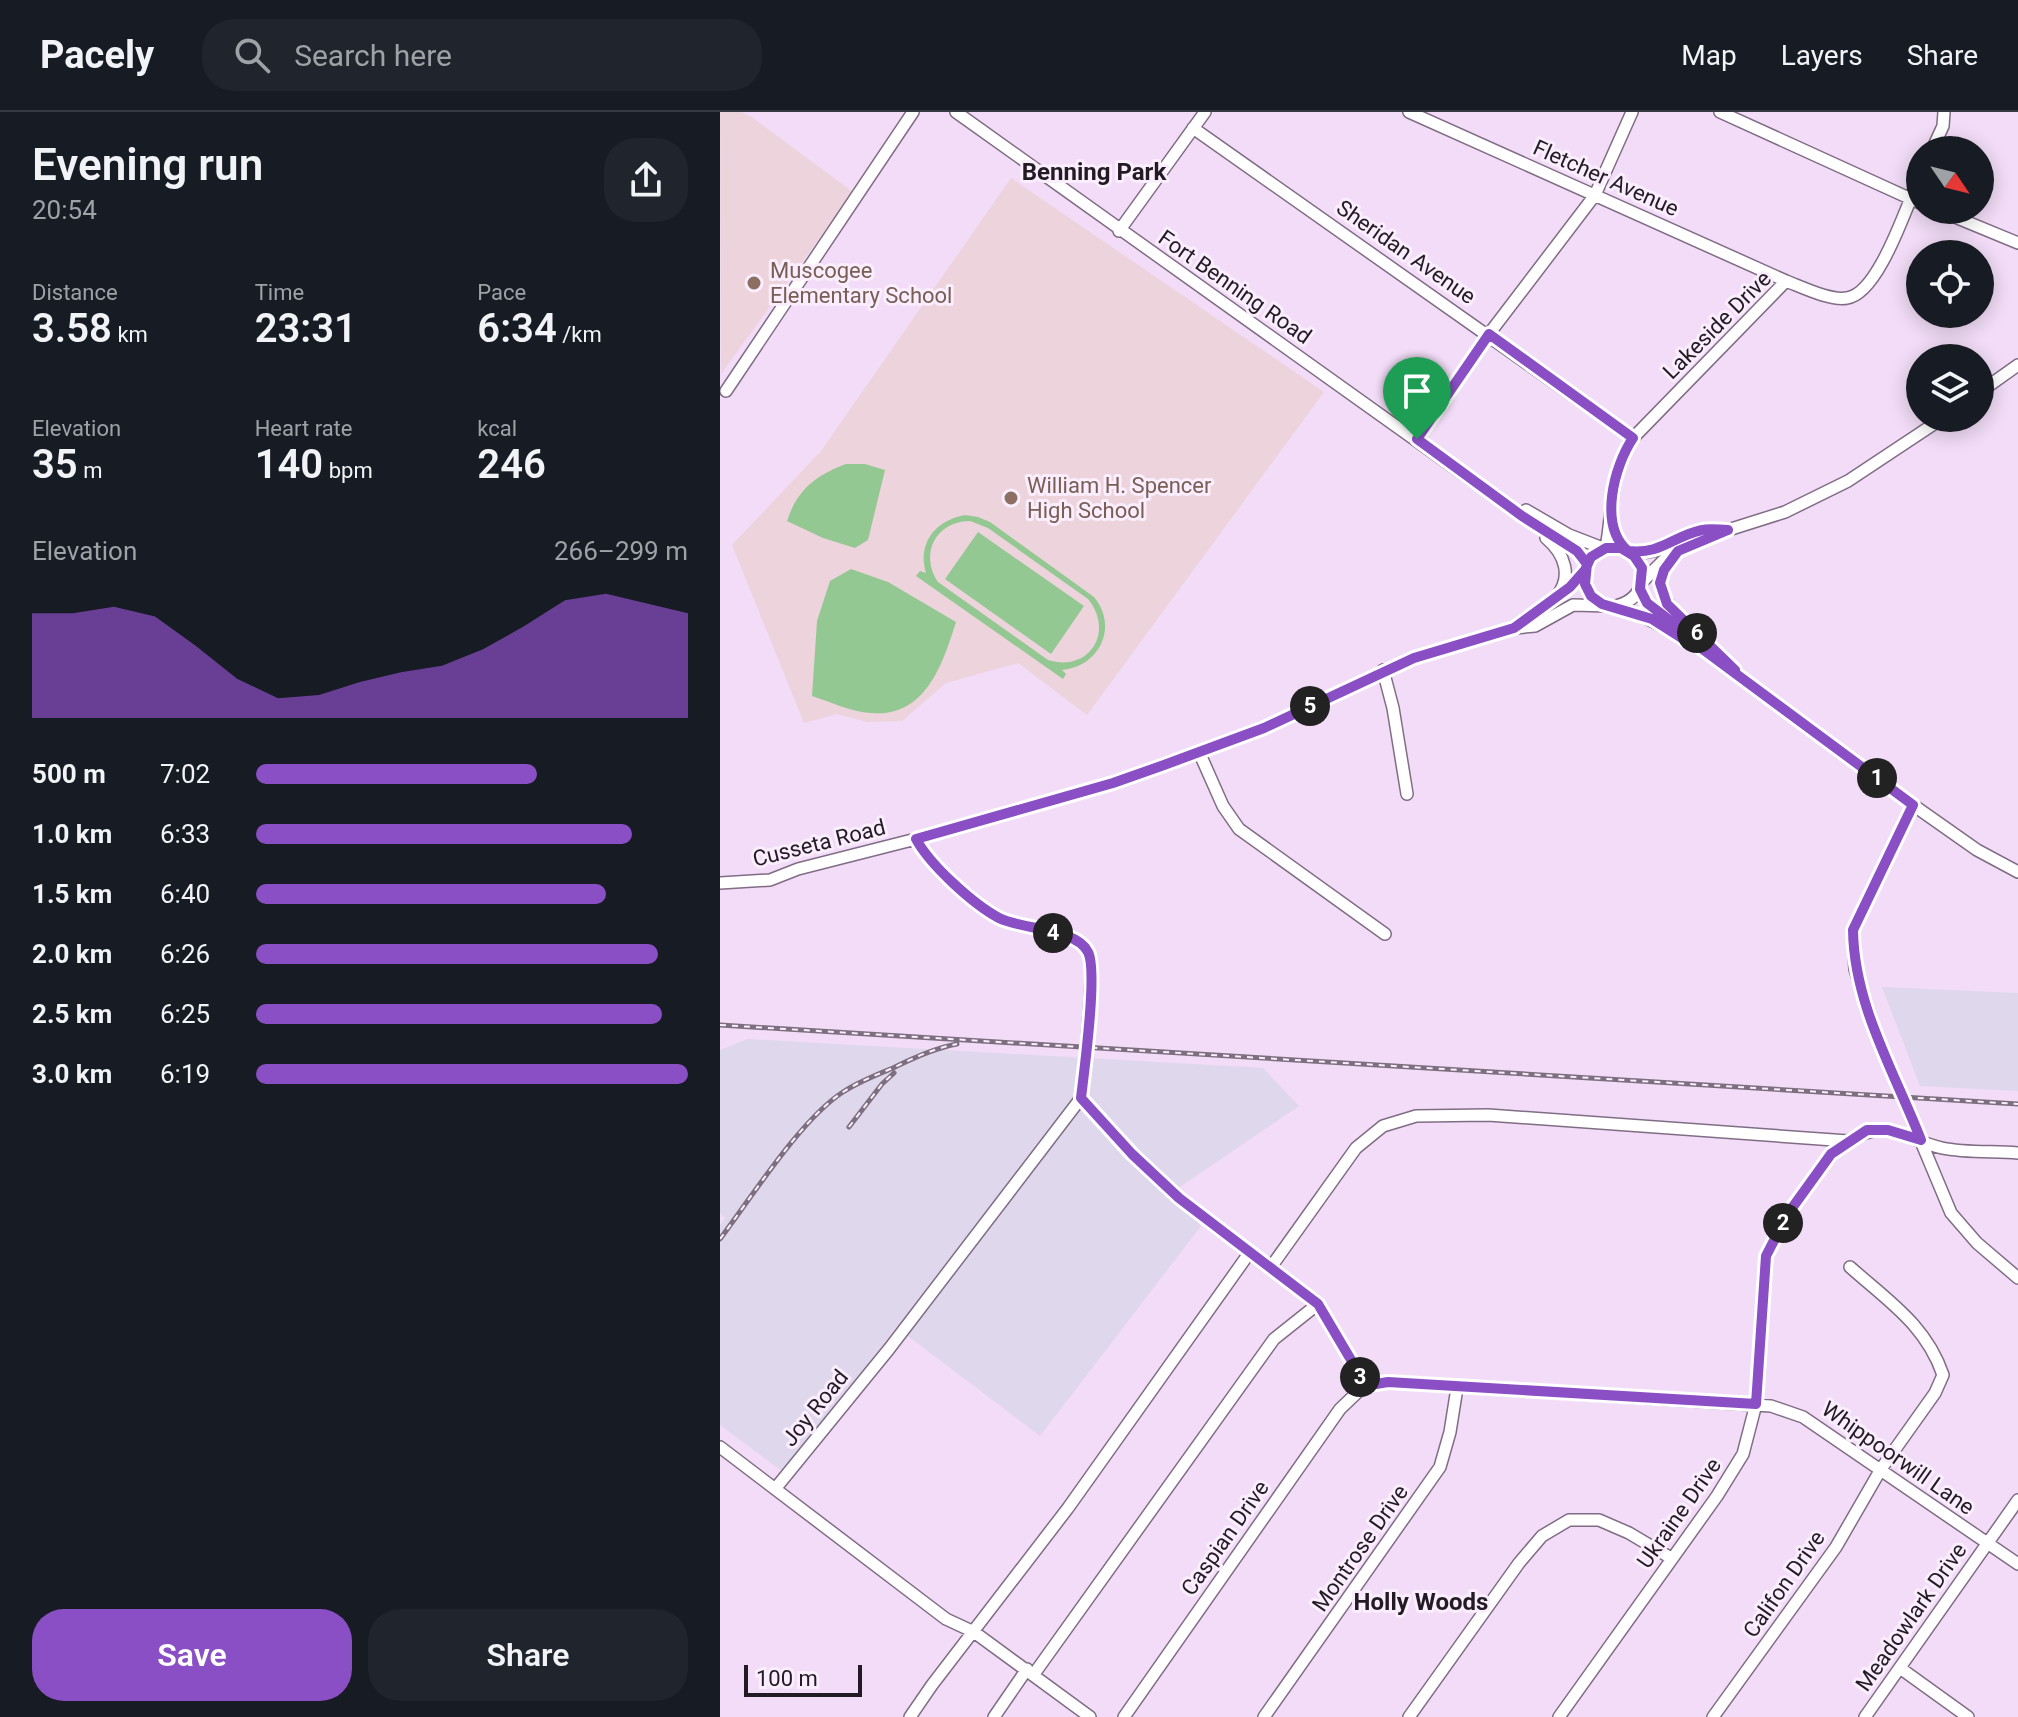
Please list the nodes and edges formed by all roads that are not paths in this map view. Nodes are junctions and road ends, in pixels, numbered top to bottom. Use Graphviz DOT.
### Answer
graph roads {
  1 [pos="913,112"];
  2 [pos="956,112"];
  3 [pos="1205,112"];
  4 [pos="1409,112"];
  5 [pos="1632,112"];
  6 [pos="1720,112"];
  7 [pos="1944,112"];
  8 [pos="1193,128"];
  9 [pos="1938,136"];
  10 [pos="1595,195"];
  11 [pos="1906,196"];
  12 [pos="1906,217"];
  13 [pos="1972,224"];
  14 [pos="1119,231"];
  15 [pos="2018,243"];
  16 [pos="1786,281"];
  17 [pos="1489,334"];
  18 [pos="2018,365"];
  19 [pos="1994,382"];
  20 [pos="726,391"];
  21 [pos="1921,432"];
  22 [pos="1633,438"];
  23 [pos="1417,439"];
  24 [pos="1493,493"];
  25 [pos="1612,510"];
  26 [pos="1522,516"];
  27 [pos="1728,530"];
  28 [pos="1605,549"];
  29 [pos="1627,550"];
  30 [pos="1678,551"];
  31 [pos="1586,567"];
  32 [pos="1641,586"];
  33 [pos="1556,597"];
  34 [pos="1612,606"];
  35 [pos="1514,628"];
  36 [pos="1693,642"];
  37 [pos="1383,670"];
  38 [pos="1735,670"];
  39 [pos="1199,752"];
  40 [pos="1407,794"];
  41 [pos="1913,805"];
  42 [pos="916,839"];
  43 [pos="2018,872"];
  44 [pos="720,883"];
  45 [pos="1385,934"];
  46 [pos="1081,1098"];
  47 [pos="1921,1140"];
  48 [pos="1848,1141"];
  49 [pos="2018,1153"];
  50 [pos="1250,1252"];
  51 [pos="1271,1267"];
  52 [pos="1850,1267"];
  53 [pos="2018,1278"];
  54 [pos="1318,1304"];
  55 [pos="1364,1386"];
  56 [pos="1457,1388"];
  57 [pos="1756,1404"];
  58 [pos="720,1447"];
  59 [pos="1881,1469"];
  60 [pos="775,1489"];
  61 [pos="2018,1500"];
  62 [pos="1986,1545"];
  63 [pos="1671,1558"];
  64 [pos="2018,1564"];
  65 [pos="974,1632"];
  66 [pos="1900,1668"];
  67 [pos="1030,1672"];
  68 [pos="910,1717"];
  69 [pos="994,1717"];
  70 [pos="1090,1717"];
  71 [pos="1124,1717"];
  72 [pos="1264,1717"];
  73 [pos="1409,1717"];
  74 [pos="1559,1717"];
  75 [pos="1713,1717"];
  76 [pos="1865,1717"];
  77 [pos="1968,1717"];
  1 -- 20 [label="street"];
  2 -- 14 [label="street, Fort Benning Road"];
  3 -- 8 [label="street"];
  4 -- 10 [label="street, Fletcher Avenue"];
  5 -- 10 [label="street"];
  6 -- 11 [label="street"];
  7 -- 9 [label="street"];
  8 -- 14 [label="street"];
  8 -- 17 [label="street, Sheridan Avenue"];
  10 -- 16 [label="street, Fletcher Avenue"];
  10 -- 17 [label="street"];
  12 -- 16 [label="street, Lakeside Drive"];
  13 -- 15 [label="street"];
  14 -- 23 [label="street, Fort Benning Road"];
  16 -- 22 [label="street, Lakeside Drive"];
  17 -- 22 [label="street, Sheridan Avenue"];
  17 -- 23 [label="street"];
  18 -- 19 [label="street"];
  21 -- 27 [label="street"];
  22 -- 25 [label="street, Lakeside Drive"];
  23 -- 24 [label="street, Fort Benning Road"];
  24 -- 26 [label="street, Fort Benning Road"];
  24 -- 28 [label="street, Fort Benning Road"];
  25 -- 28 [label="street, Lakeside Drive"];
  25 -- 29 [label="street, Lakeside Drive"];
  26 -- 31 [label="street, Fort Benning Road"];
  26 -- 33 [label="street"];
  27 -- 29 [label="street"];
  27 -- 30 [label="street"];
  28 -- 29 [label="street"];
  28 -- 31 [label="street"];
  29 -- 32 [label="street"];
  30 -- 32 [label="street"];
  30 -- 38 [label="street"];
  31 -- 33 [label="street, Cusseta Road"];
  31 -- 34 [label="street"];
  32 -- 34 [label="street"];
  32 -- 36 [label="street"];
  33 -- 35 [label="street, Cusseta Road"];
  34 -- 35 [label="street, Cusseta Road"];
  34 -- 36 [label="street"];
  35 -- 37 [label="street, Cusseta Road"];
  36 -- 38 [label="street"];
  37 -- 39 [label="street, Cusseta Road"];
  37 -- 40 [label="street"];
  38 -- 41 [label="street"];
  39 -- 42 [label="street, Cusseta Road"];
  39 -- 45 [label="street"];
  41 -- 43 [label="street"];
  41 -- 47 [label="street"];
  42 -- 44 [label="street, Cusseta Road"];
  42 -- 46 [label="street"];
  46 -- 50 [label="street"];
  46 -- 60 [label="street, Joy Road"];
  47 -- 48 [label="street"];
  47 -- 49 [label="street"];
  47 -- 53 [label="street"];
  48 -- 51 [label="street"];
  48 -- 57 [label="street, Ukraine Drive"];
  50 -- 51 [label="street"];
  50 -- 65 [label="street"];
  51 -- 54 [label="street"];
  52 -- 59 [label="street, Califon Drive"];
  54 -- 55 [label="street"];
  54 -- 67 [label="street"];
  55 -- 56 [label="street, Whippoorwill Lane"];
  55 -- 71 [label="street, Caspian Drive"];
  56 -- 57 [label="street, Whippoorwill Lane"];
  56 -- 72 [label="street, Montrose Drive"];
  57 -- 59 [label="street, Whippoorwill Lane"];
  57 -- 63 [label="street, Ukraine Drive"];
  58 -- 60 [label="street"];
  59 -- 62 [label="street, Whippoorwill Lane"];
  59 -- 75 [label="street, Califon Drive"];
  60 -- 65 [label="street"];
  61 -- 62 [label="street, Meadowlark Drive"];
  62 -- 64 [label="street, Whippoorwill Lane"];
  62 -- 66 [label="street, Meadowlark Drive"];
  63 -- 73 [label="street"];
  63 -- 74 [label="street, Ukraine Drive"];
  65 -- 67 [label="street"];
  65 -- 68 [label="street"];
  66 -- 76 [label="street, Meadowlark Drive"];
  66 -- 77 [label="street"];
  67 -- 69 [label="street"];
  67 -- 70 [label="street"];
}
